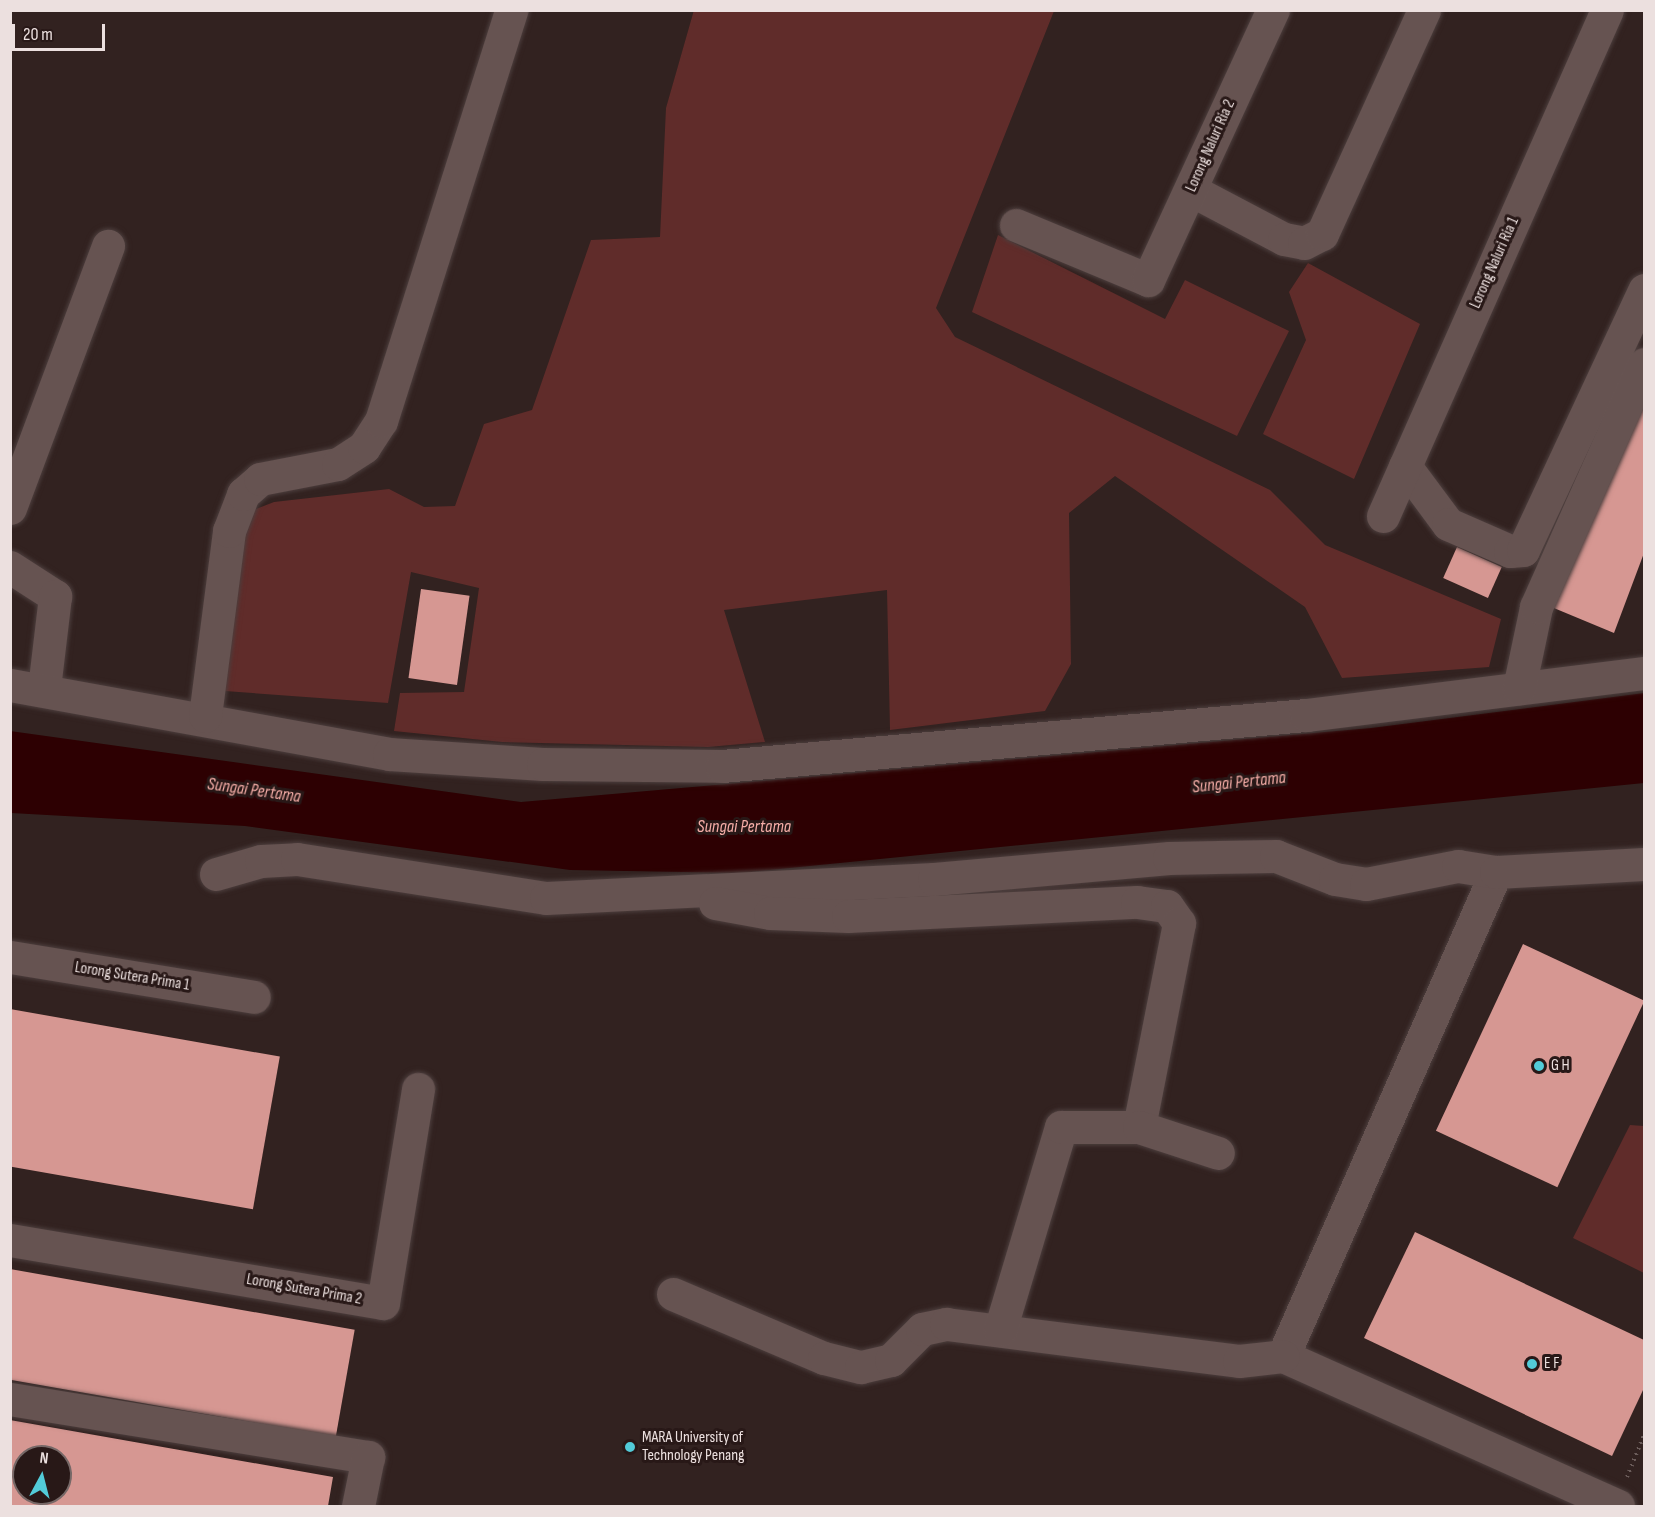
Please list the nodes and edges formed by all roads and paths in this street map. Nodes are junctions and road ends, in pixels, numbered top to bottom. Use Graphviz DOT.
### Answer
graph roads {
  1 [pos="511,10"];
  2 [pos="1272,10"];
  3 [pos="1424,10"];
  4 [pos="1607,10"];
  5 [pos="1191,190"];
  6 [pos="1016,225"];
  7 [pos="108,246"];
  8 [pos="1644,290"];
  9 [pos="1644,364"];
  10 [pos="1405,466"];
  11 [pos="10,508"];
  12 [pos="1383,516"];
  13 [pos="10,567"];
  14 [pos="1644,673"];
  15 [pos="10,685"];
  16 [pos="45,688"];
  17 [pos="1519,688"];
  18 [pos="205,716"];
  19 [pos="1644,864"];
  20 [pos="1496,872"];
  21 [pos="216,874"];
  22 [pos="594,896"];
  23 [pos="10,957"];
  24 [pos="254,997"];
  25 [pos="418,1089"];
  26 [pos="1139,1126"];
  27 [pos="1218,1153"];
  28 [pos="10,1240"];
  29 [pos="673,1294"];
  30 [pos="1000,1330"];
  31 [pos="1284,1356"];
  32 [pos="10,1399"];
  33 [pos="1644,1435"];
  34 [pos="358,1506"];
  35 [pos="1616,1506"];
  1 -- 18 [label="street"];
  2 -- 5 [label="street, Lorong Naluri Ria 2"];
  3 -- 5 [label="street"];
  4 -- 10 [label="street, Lorong Naluri Ria 1"];
  5 -- 6 [label="street, Lorong Naluri Ria 2"];
  7 -- 11 [label="street"];
  8 -- 10 [label="street"];
  9 -- 17 [label="street"];
  10 -- 12 [label="street, Lorong Naluri Ria 1"];
  13 -- 16 [label="street"];
  14 -- 17 [label="street"];
  15 -- 16 [label="street"];
  16 -- 18 [label="street"];
  17 -- 18 [label="street"];
  19 -- 20 [label="street"];
  20 -- 22 [label="street"];
  20 -- 31 [label="street"];
  21 -- 22 [label="street"];
  22 -- 26 [label="street"];
  23 -- 24 [label="street, Lorong Sutera Prima 1"];
  25 -- 28 [label="street, Lorong Sutera Prima 2"];
  26 -- 27 [label="street"];
  26 -- 30 [label="street"];
  29 -- 30 [label="street"];
  30 -- 31 [label="street"];
  31 -- 35 [label="street"];
  32 -- 34 [label="street"];
  33 -- 35 [label="path"];
}
